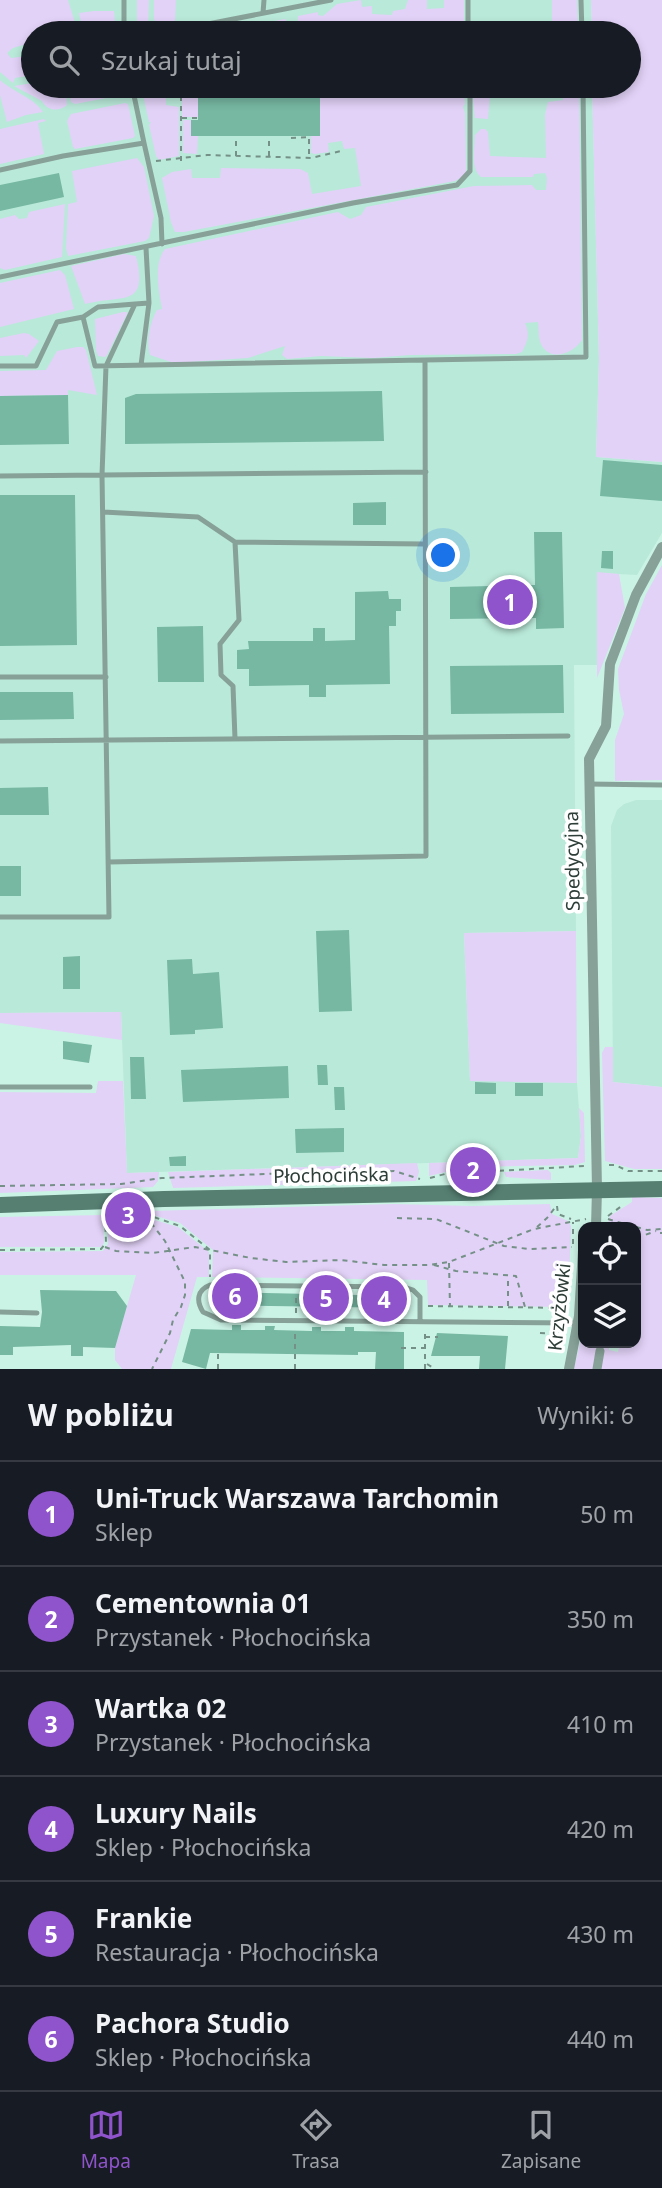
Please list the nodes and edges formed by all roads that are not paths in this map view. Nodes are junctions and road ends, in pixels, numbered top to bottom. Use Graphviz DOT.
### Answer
graph roads {
  1 [pos="124,0"];
  2 [pos="264,0"];
  3 [pos="331,0"];
  4 [pos="468,0"];
  5 [pos="582,0"];
  6 [pos="263,13"];
  7 [pos="124,21"];
  8 [pos="223,21"];
  9 [pos="468,21"];
  10 [pos="582,21"];
  11 [pos="134,98"];
  12 [pos="470,98"];
  13 [pos="583,98"];
  14 [pos="144,144"];
  15 [pos="0,170"];
  16 [pos="162,244"];
  17 [pos="146,248"];
  18 [pos="0,277"];
  19 [pos="149,303"];
  20 [pos="135,304"];
  21 [pos="83,317"];
  22 [pos="425,361"];
  23 [pos="141,365"];
  24 [pos="0,366"];
  25 [pos="106,366"];
  26 [pos="426,472"];
  27 [pos="102,475"];
  28 [pos="0,476"];
  29 [pos="103,512"];
  30 [pos="235,542"];
  31 [pos="424,544"];
  32 [pos="662,547"];
  33 [pos="0,677"];
  34 [pos="106,677"];
  35 [pos="568,736"];
  36 [pos="424,737"];
  37 [pos="235,739"];
  38 [pos="107,740"];
  39 [pos="0,741"];
  40 [pos="588,784"];
  41 [pos="662,785"];
  42 [pos="108,862"];
  43 [pos="0,917"];
  44 [pos="0,1087"];
  45 [pos="90,1087"];
  46 [pos="597,1189"];
  47 [pos="662,1189"];
  48 [pos="0,1205"];
  49 [pos="596,1222"];
  50 [pos="0,1312"];
  51 [pos="37,1313"];
  52 [pos="420,1321"];
  53 [pos="578,1323"];
  54 [pos="600,1351"];
  55 [pos="569,1369"];
  56 [pos="597,1369"];
  1 -- 7 [label="lane"];
  2 -- 6 [label="lane"];
  3 -- 6 [label="lane"];
  4 -- 9 [label="lane"];
  5 -- 10 [label="lane"];
  6 -- 8 [label="lane"];
  11 -- 14 [label="lane"];
  12 -- 16 [label="lane"];
  13 -- 22 [label="lane"];
  14 -- 15 [label="lane"];
  14 -- 16 [label="lane"];
  16 -- 17 [label="lane"];
  17 -- 18 [label="lane"];
  17 -- 19 [label="lane"];
  19 -- 20 [label="lane"];
  19 -- 23 [label="lane"];
  20 -- 21 [label="lane"];
  20 -- 25 [label="lane"];
  21 -- 24 [label="lane"];
  21 -- 25 [label="lane"];
  22 -- 23 [label="lane"];
  22 -- 26 [label="lane"];
  23 -- 25 [label="lane"];
  25 -- 27 [label="lane"];
  26 -- 27 [label="lane"];
  26 -- 31 [label="lane"];
  27 -- 28 [label="lane"];
  27 -- 29 [label="lane"];
  29 -- 30 [label="lane"];
  29 -- 34 [label="lane"];
  30 -- 31 [label="lane"];
  30 -- 37 [label="lane"];
  31 -- 36 [label="lane"];
  32 -- 40 [label="street, Spedycyjna"];
  33 -- 34 [label="lane"];
  34 -- 38 [label="lane"];
  35 -- 36 [label="lane"];
  36 -- 37 [label="lane"];
  36 -- 42 [label="lane"];
  37 -- 38 [label="lane"];
  38 -- 39 [label="lane"];
  38 -- 42 [label="lane"];
  40 -- 41 [label="lane"];
  40 -- 46 [label="street, Spedycyjna"];
  42 -- 43 [label="lane"];
  44 -- 45 [label="lane"];
  46 -- 47 [label="main road, Płochocińska"];
  46 -- 48 [label="main road, Płochocińska"];
  46 -- 49 [label="street"];
  50 -- 51 [label="lane"];
  52 -- 52 [label="lane"];
  52 -- 53 [label="lane"];
  53 -- 55 [label="street, Krzyżówki"];
  54 -- 56 [label="street"];
}
